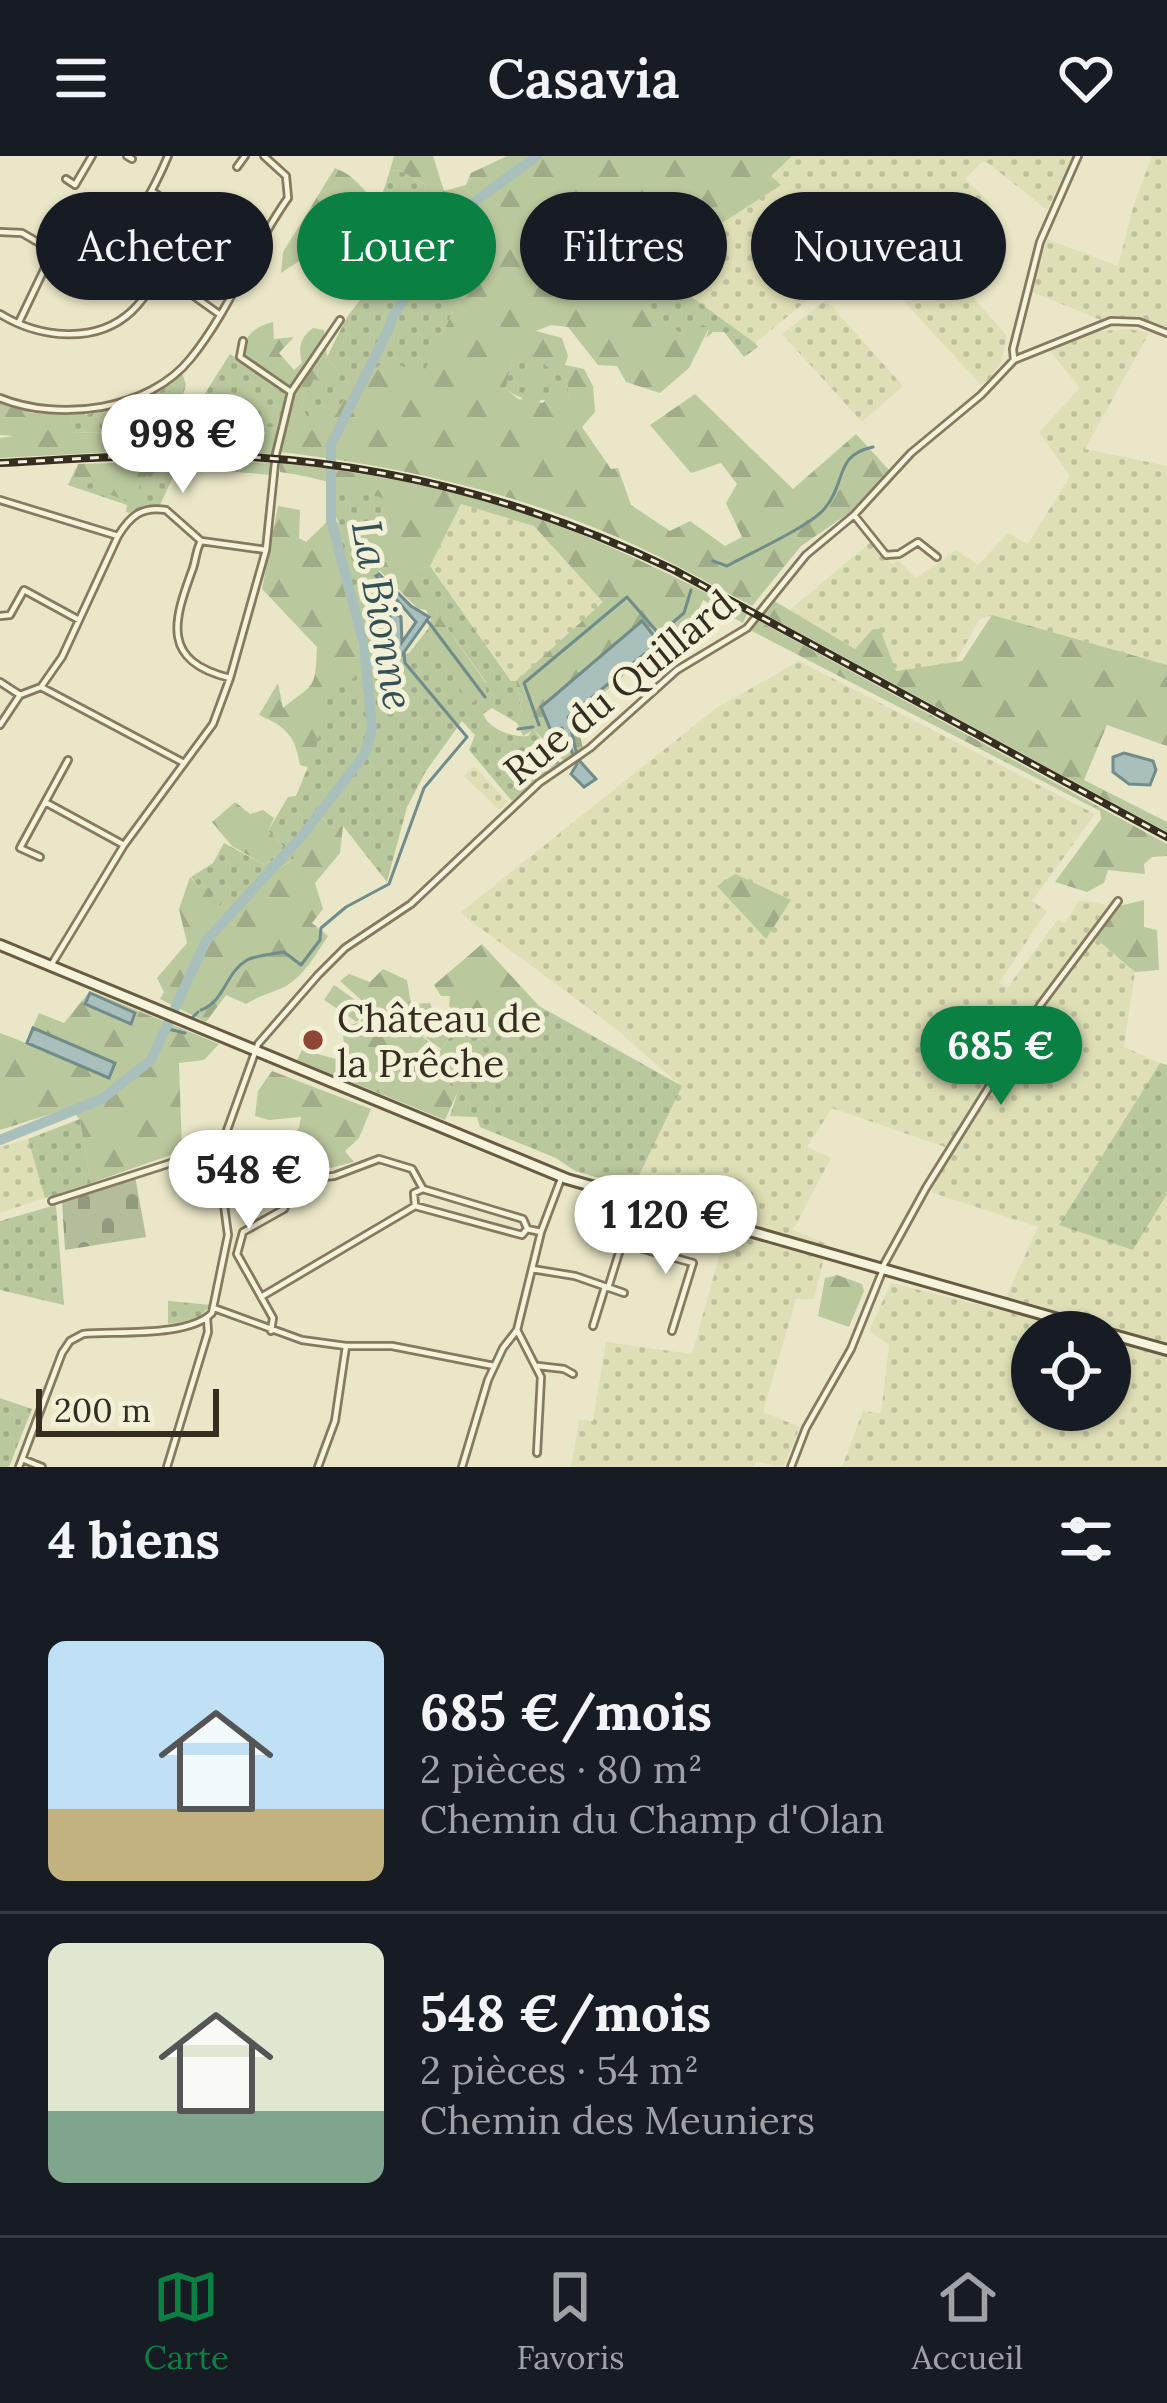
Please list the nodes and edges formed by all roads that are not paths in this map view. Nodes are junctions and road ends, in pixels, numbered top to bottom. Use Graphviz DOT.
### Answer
graph roads {
  1 [pos="92,156"];
  2 [pos="168,156"];
  3 [pos="245,156"];
  4 [pos="263,156"];
  5 [pos="1078,156"];
  6 [pos="237,167"];
  7 [pos="66,179"];
  8 [pos="152,190"];
  9 [pos="155,192"];
  10 [pos="273,218"];
  11 [pos="0,232"];
  12 [pos="36,241"];
  13 [pos="36,286"];
  14 [pos="141,300"];
  15 [pos="199,300"];
  16 [pos="227,300"];
  17 [pos="0,314"];
  18 [pos="219,314"];
  19 [pos="340,320"];
  20 [pos="19,324"];
  21 [pos="1167,333"];
  22 [pos="243,340"];
  23 [pos="1014,360"];
  24 [pos="290,392"];
  25 [pos="0,398"];
  26 [pos="276,454"];
  27 [pos="275,463"];
  28 [pos="0,500"];
  29 [pos="854,515"];
  30 [pos="118,536"];
  31 [pos="201,541"];
  32 [pos="266,550"];
  33 [pos="937,557"];
  34 [pos="0,616"];
  35 [pos="79,620"];
  36 [pos="230,679"];
  37 [pos="0,682"];
  38 [pos="41,687"];
  39 [pos="20,695"];
  40 [pos="0,725"];
  41 [pos="68,760"];
  42 [pos="184,764"];
  43 [pos="45,802"];
  44 [pos="124,845"];
  45 [pos="40,857"];
  46 [pos="1118,902"];
  47 [pos="0,945"];
  48 [pos="50,967"];
  49 [pos="255,1052"];
  50 [pos="221,1147"];
  51 [pos="562,1177"];
  52 [pos="423,1190"];
  53 [pos="52,1202"];
  54 [pos="415,1205"];
  55 [pos="527,1228"];
  56 [pos="541,1232"];
  57 [pos="588,1233"];
  58 [pos="622,1243"];
  59 [pos="532,1269"];
  60 [pos="883,1269"];
  61 [pos="607,1287"];
  62 [pos="623,1293"];
  63 [pos="261,1297"];
  64 [pos="214,1309"];
  65 [pos="1030,1311"];
  66 [pos="207,1318"];
  67 [pos="593,1326"];
  68 [pos="271,1330"];
  69 [pos="517,1330"];
  70 [pos="672,1331"];
  71 [pos="1131,1340"];
  72 [pos="346,1346"];
  73 [pos="1167,1350"];
  74 [pos="494,1366"];
  75 [pos="538,1366"];
  76 [pos="573,1374"];
  77 [pos="536,1453"];
  78 [pos="22,1459"];
  79 [pos="19,1467"];
  80 [pos="42,1467"];
  81 [pos="167,1467"];
  82 [pos="318,1467"];
  83 [pos="462,1467"];
  84 [pos="790,1467"];
  1 -- 7 [label="street"];
  2 -- 8 [label="street"];
  3 -- 6 [label="street"];
  4 -- 10 [label="street"];
  5 -- 23 [label="street"];
  8 -- 9 [label="street"];
  11 -- 12 [label="street"];
  13 -- 20 [label="street"];
  14 -- 20 [label="street"];
  15 -- 18 [label="street"];
  16 -- 18 [label="street"];
  17 -- 20 [label="street"];
  18 -- 25 [label="street"];
  19 -- 24 [label="street"];
  21 -- 23 [label="street"];
  22 -- 24 [label="street"];
  23 -- 29 [label="street, Rue du Quillard"];
  24 -- 26 [label="street"];
  27 -- 32 [label="street"];
  28 -- 30 [label="street"];
  29 -- 33 [label="street"];
  29 -- 49 [label="street, Rue du Quillard"];
  30 -- 31 [label="street"];
  30 -- 35 [label="street"];
  31 -- 32 [label="street"];
  31 -- 36 [label="street"];
  32 -- 36 [label="street"];
  34 -- 35 [label="street"];
  35 -- 38 [label="street"];
  36 -- 42 [label="street"];
  37 -- 39 [label="street"];
  38 -- 39 [label="street"];
  38 -- 42 [label="street"];
  39 -- 40 [label="street"];
  41 -- 43 [label="street"];
  42 -- 44 [label="street"];
  43 -- 44 [label="street"];
  43 -- 45 [label="street"];
  44 -- 48 [label="street"];
  46 -- 60 [label="street"];
  47 -- 48 [label="main road"];
  48 -- 49 [label="main road"];
  49 -- 50 [label="street, Rue du Quillard"];
  49 -- 51 [label="main road"];
  50 -- 53 [label="street"];
  50 -- 64 [label="street"];
  51 -- 56 [label="street"];
  51 -- 60 [label="main road"];
  52 -- 54 [label="street"];
  52 -- 55 [label="street"];
  52 -- 63 [label="street"];
  54 -- 55 [label="street"];
  54 -- 63 [label="street"];
  55 -- 56 [label="street"];
  56 -- 59 [label="street"];
  57 -- 58 [label="street"];
  58 -- 61 [label="street"];
  58 -- 70 [label="street"];
  59 -- 61 [label="street"];
  59 -- 69 [label="street"];
  60 -- 65 [label="main road"];
  60 -- 84 [label="street"];
  61 -- 62 [label="street"];
  61 -- 67 [label="street"];
  63 -- 68 [label="street"];
  64 -- 66 [label="street"];
  64 -- 68 [label="street"];
  66 -- 78 [label="street"];
  66 -- 81 [label="street"];
  68 -- 72 [label="street"];
  69 -- 74 [label="street"];
  69 -- 75 [label="street"];
  71 -- 73 [label="main road"];
  72 -- 74 [label="street"];
  72 -- 82 [label="street"];
  74 -- 83 [label="street"];
  75 -- 76 [label="street"];
  75 -- 77 [label="street"];
  78 -- 79 [label="street"];
  78 -- 80 [label="street"];
}
